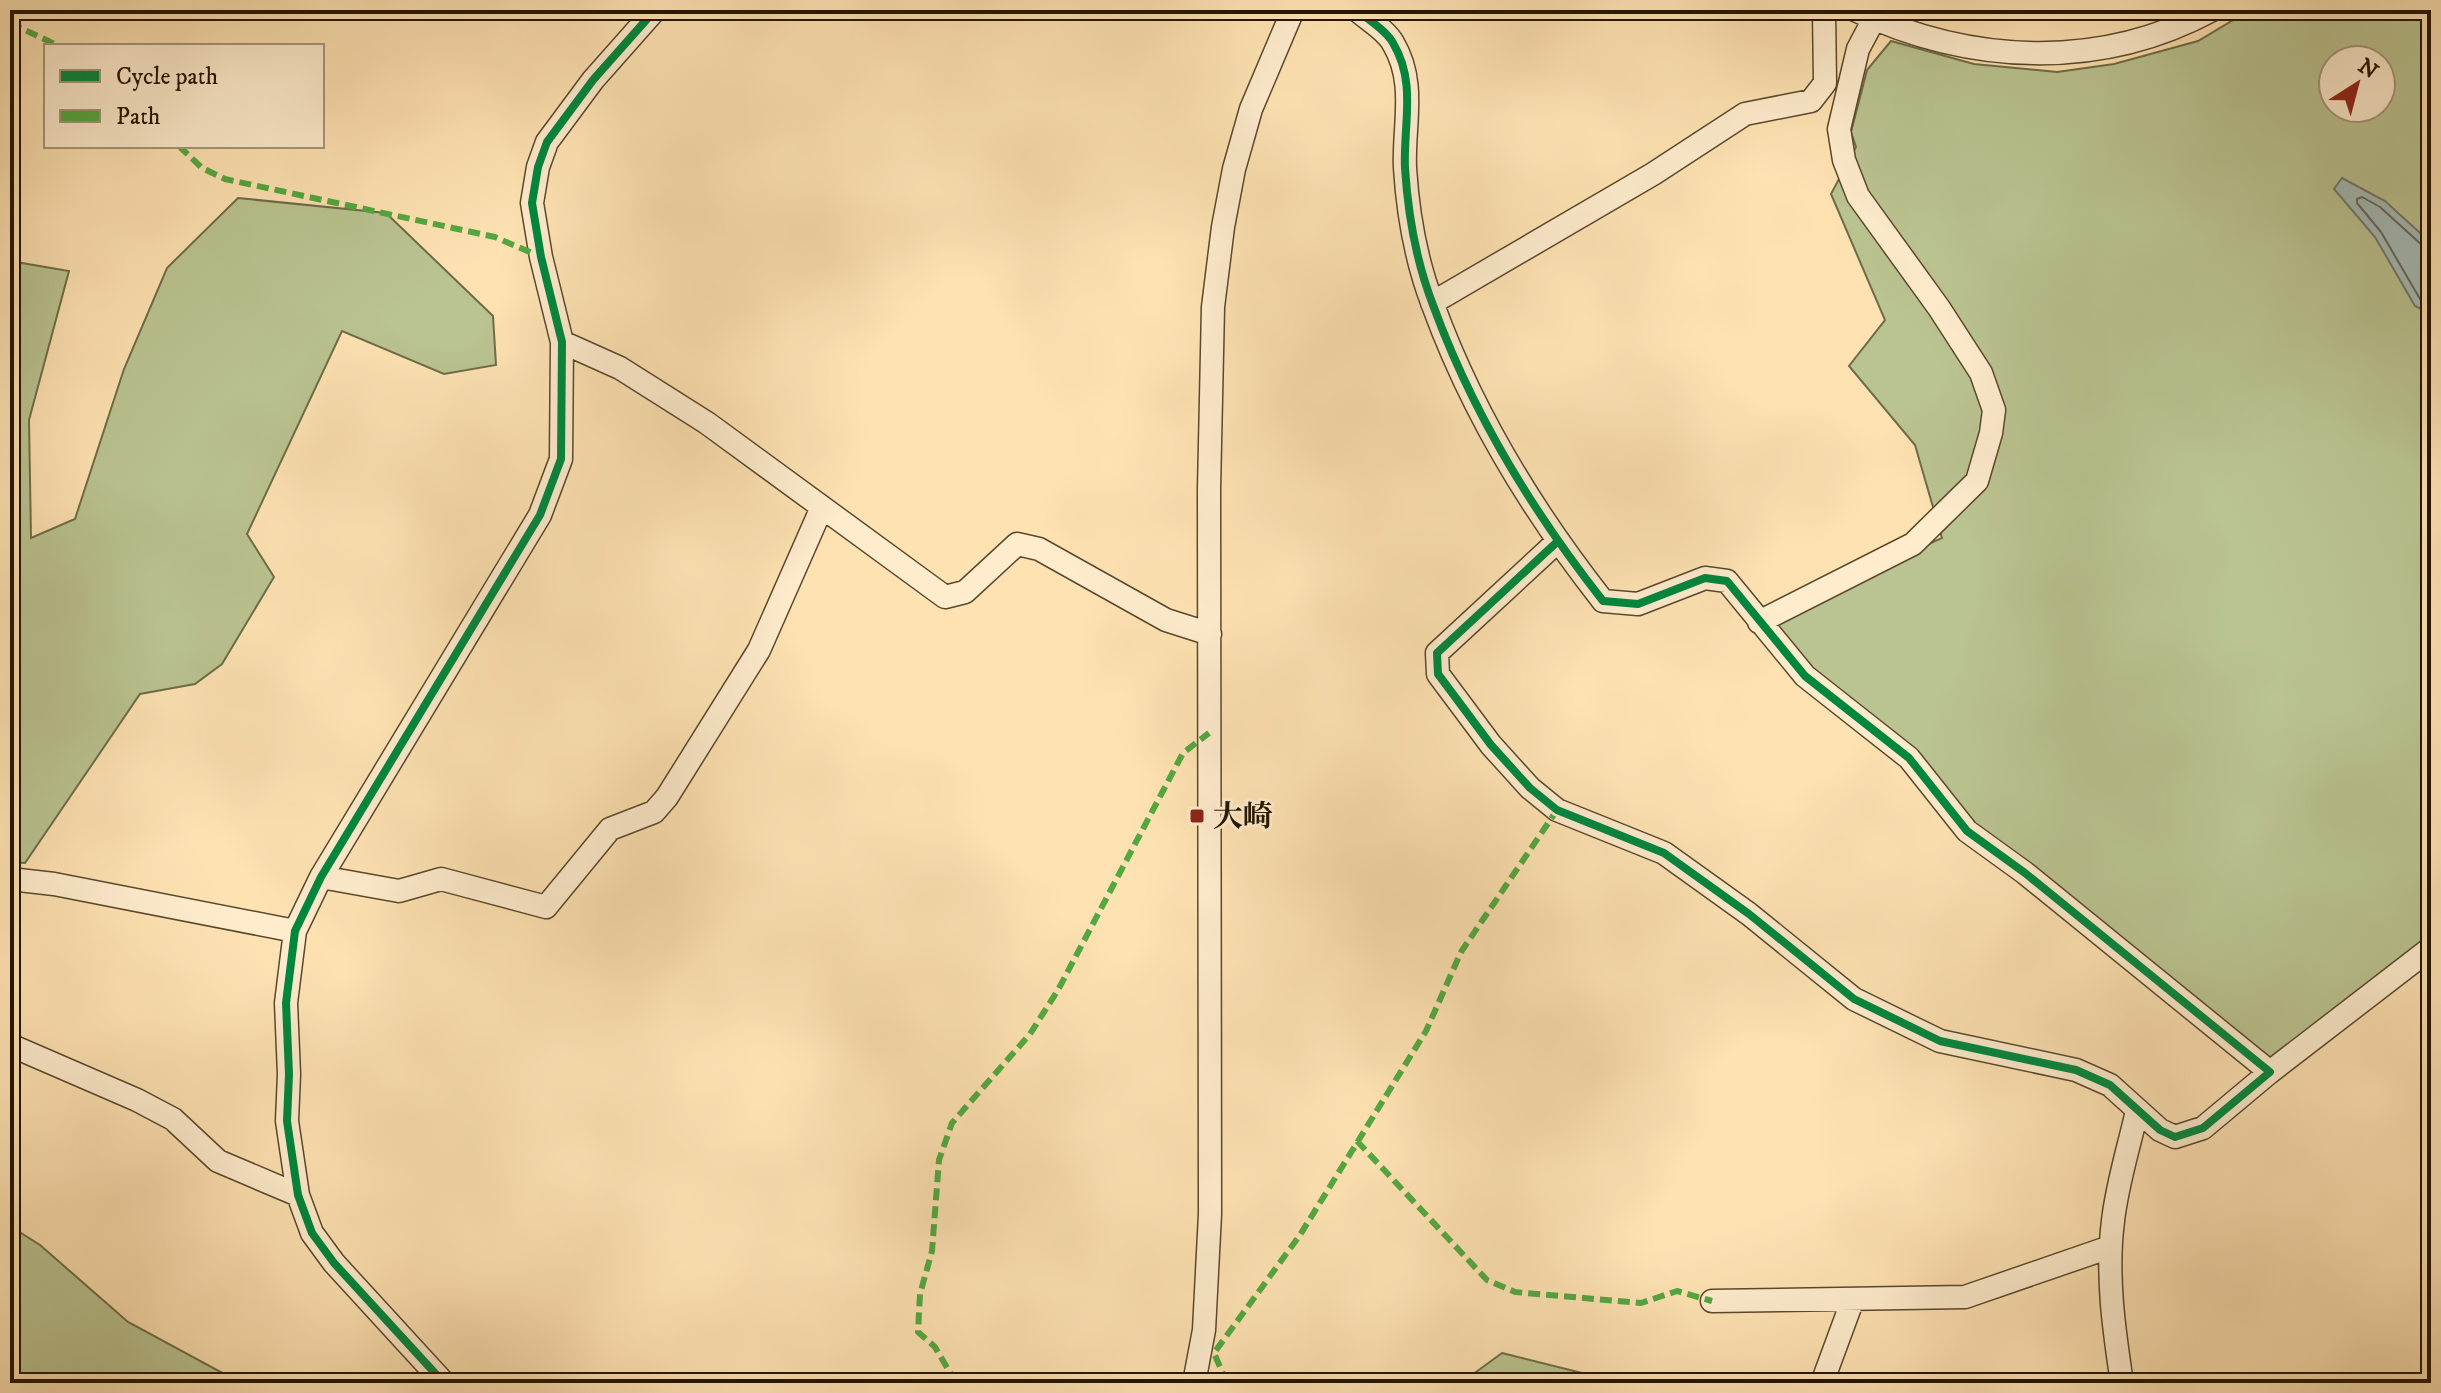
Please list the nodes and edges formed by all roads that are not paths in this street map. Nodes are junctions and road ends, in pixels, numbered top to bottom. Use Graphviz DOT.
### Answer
graph roads {
  1 [pos="655,10"];
  2 [pos="1293,10"];
  3 [pos="1357,10"];
  4 [pos="1824,10"];
  5 [pos="2212,10"];
  6 [pos="1865,14"];
  7 [pos="1432,303"];
  8 [pos="562,342"];
  9 [pos="822,507"];
  10 [pos="1557,542"];
  11 [pos="1759,622"];
  12 [pos="1210,634"];
  13 [pos="321,877"];
  14 [pos="10,879"];
  15 [pos="295,931"];
  16 [pos="2431,948"];
  17 [pos="10,1045"];
  18 [pos="2270,1072"];
  19 [pos="2137,1111"];
  20 [pos="298,1195"];
  21 [pos="2110,1247"];
  22 [pos="1853,1299"];
  23 [pos="1712,1301"];
  24 [pos="444,1383"];
  25 [pos="1194,1383"];
  26 [pos="1822,1383"];
  27 [pos="2122,1383"];
  1 -- 8 [label="street"];
  2 -- 12 [label="street"];
  3 -- 7 [label="street"];
  4 -- 7 [label="street"];
  5 -- 6 [label="street"];
  6 -- 11 [label="street"];
  7 -- 10 [label="street"];
  8 -- 9 [label="street"];
  8 -- 13 [label="street"];
  9 -- 12 [label="street"];
  9 -- 13 [label="street"];
  10 -- 11 [label="street"];
  10 -- 19 [label="street"];
  11 -- 18 [label="street"];
  12 -- 25 [label="street"];
  13 -- 15 [label="street"];
  14 -- 15 [label="street"];
  15 -- 20 [label="street"];
  16 -- 18 [label="street"];
  17 -- 20 [label="street"];
  18 -- 19 [label="street"];
  19 -- 21 [label="street"];
  20 -- 24 [label="street"];
  21 -- 22 [label="street"];
  21 -- 27 [label="street"];
  22 -- 23 [label="street"];
  22 -- 26 [label="street"];
}
